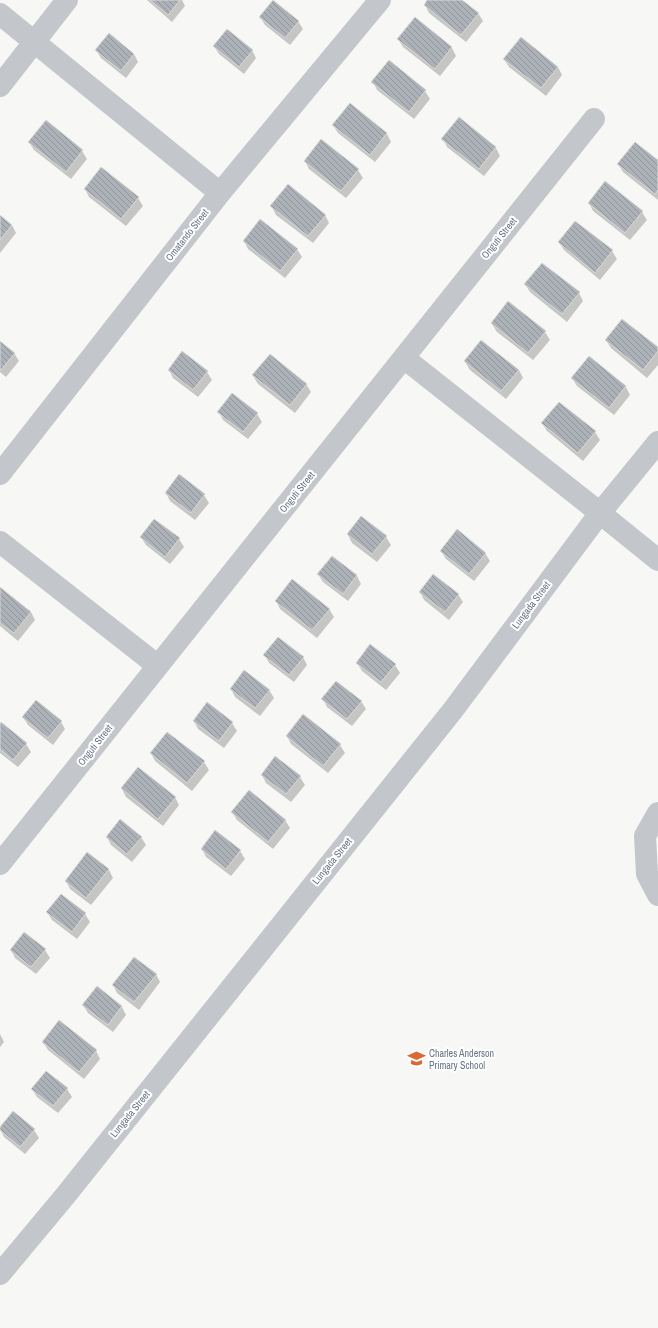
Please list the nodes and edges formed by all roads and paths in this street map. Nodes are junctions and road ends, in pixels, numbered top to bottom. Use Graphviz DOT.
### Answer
graph roads {
  1 [pos="67,0"];
  2 [pos="380,0"];
  3 [pos="0,14"];
  4 [pos="35,41"];
  5 [pos="0,86"];
  6 [pos="594,119"];
  7 [pos="220,193"];
  8 [pos="404,358"];
  9 [pos="658,442"];
  10 [pos="0,474"];
  11 [pos="600,513"];
  12 [pos="0,542"];
  13 [pos="658,560"];
  14 [pos="158,666"];
  15 [pos="658,813"];
  16 [pos="0,864"];
  17 [pos="658,895"];
  18 [pos="0,1274"];
  1 -- 4 [label="street"];
  2 -- 7 [label="street, Omatando Street"];
  3 -- 4 [label="street"];
  4 -- 5 [label="street"];
  4 -- 7 [label="street"];
  6 -- 8 [label="street, Onguti Street"];
  7 -- 10 [label="street, Omatando Street"];
  8 -- 11 [label="street"];
  8 -- 14 [label="street, Onguti Street"];
  9 -- 11 [label="street, Lungada Street"];
  11 -- 13 [label="street"];
  11 -- 18 [label="street, Lungada Street"];
  12 -- 14 [label="street"];
  14 -- 16 [label="street, Onguti Street"];
  15 -- 17 [label="street"];
}
